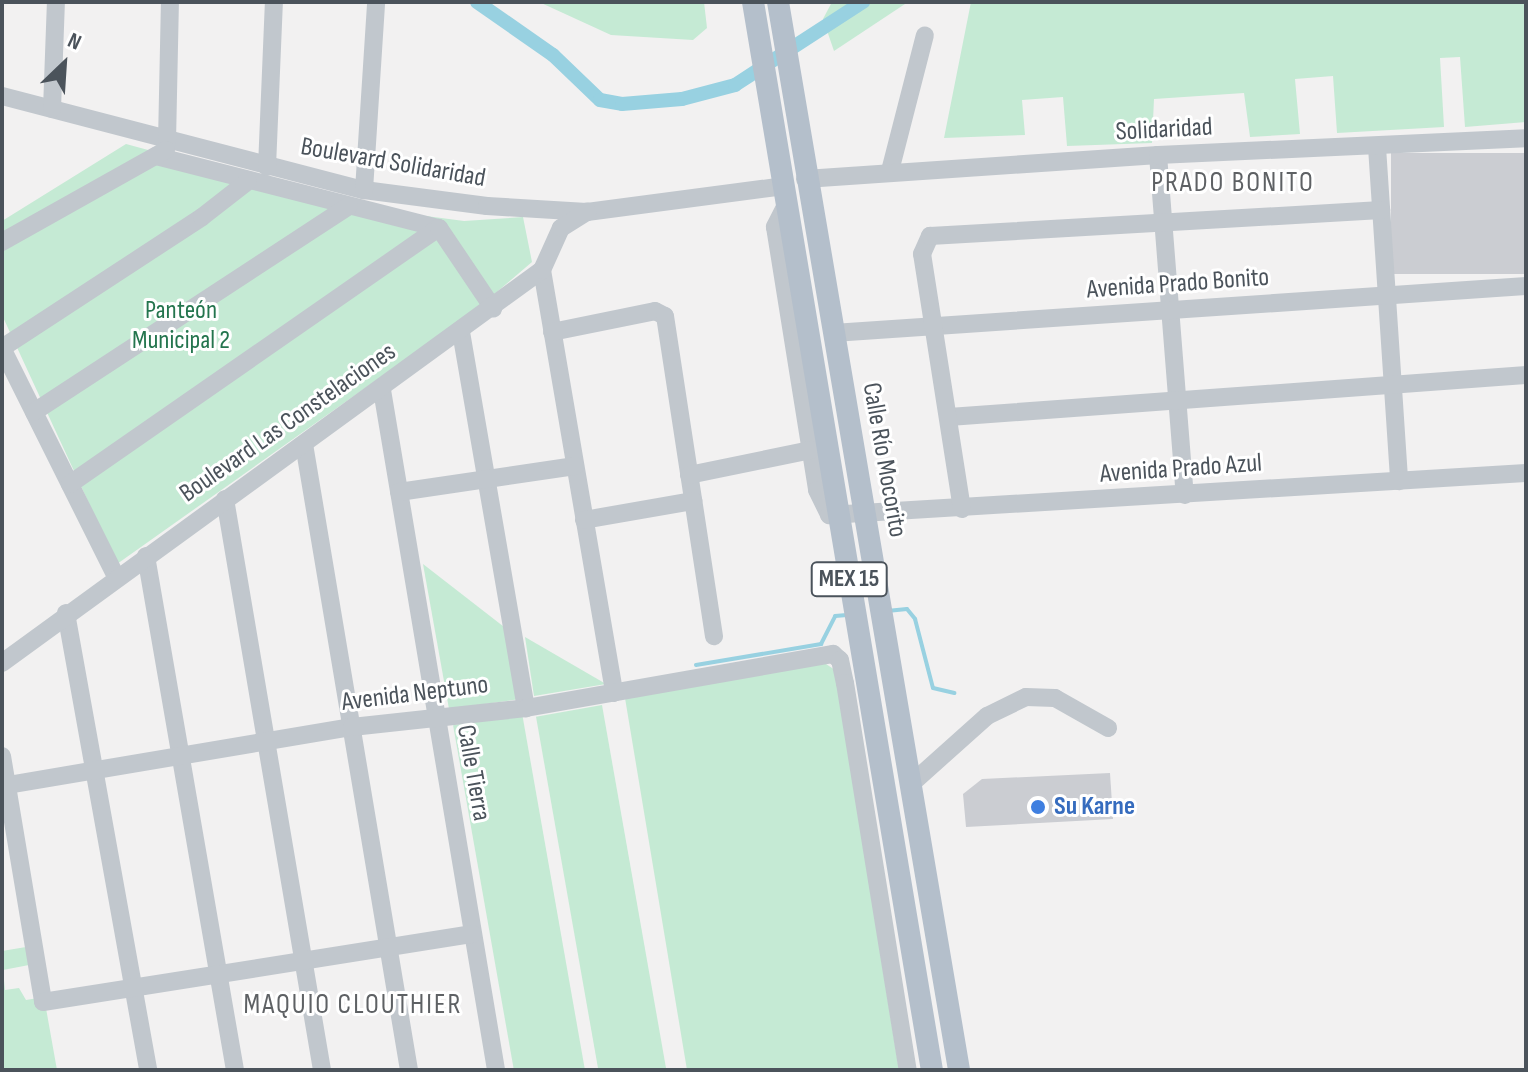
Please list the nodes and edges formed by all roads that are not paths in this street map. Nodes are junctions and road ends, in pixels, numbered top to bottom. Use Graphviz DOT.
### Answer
graph roads {
  1 [pos="56,2"];
  2 [pos="170,2"];
  3 [pos="274,2"];
  4 [pos="376,2"];
  5 [pos="753,2"];
  6 [pos="778,2"];
  7 [pos="925,35"];
  8 [pos="2,96"];
  9 [pos="52,109"];
  10 [pos="1526,138"];
  11 [pos="1377,147"];
  12 [pos="166,148"];
  13 [pos="1158,155"];
  14 [pos="267,167"];
  15 [pos="890,171"];
  16 [pos="248,181"];
  17 [pos="792,189"];
  18 [pos="364,190"];
  19 [pos="349,206"];
  20 [pos="1381,210"];
  21 [pos="587,212"];
  22 [pos="1165,222"];
  23 [pos="439,228"];
  24 [pos="2,242"];
  25 [pos="542,270"];
  26 [pos="1526,286"];
  27 [pos="1387,296"];
  28 [pos="493,308"];
  29 [pos="1172,310"];
  30 [pos="933,326"];
  31 [pos="461,332"];
  32 [pos="552,332"];
  33 [pos="833,333"];
  34 [pos="2,348"];
  35 [pos="1526,375"];
  36 [pos="1393,385"];
  37 [pos="382,390"];
  38 [pos="1178,400"];
  39 [pos="34,412"];
  40 [pos="949,417"];
  41 [pos="304,444"];
  42 [pos="811,450"];
  43 [pos="575,466"];
  44 [pos="1526,473"];
  45 [pos="689,475"];
  46 [pos="486,477"];
  47 [pos="1399,481"];
  48 [pos="70,484"];
  49 [pos="399,492"];
  50 [pos="1185,495"];
  51 [pos="225,499"];
  52 [pos="693,501"];
  53 [pos="962,509"];
  54 [pos="864,515"];
  55 [pos="839,517"];
  56 [pos="584,520"];
  57 [pos="146,556"];
  58 [pos="116,577"];
  59 [pos="66,613"];
  60 [pos="714,636"];
  61 [pos="2,663"];
  62 [pos="614,693"];
  63 [pos="526,708"];
  64 [pos="437,715"];
  65 [pos="352,727"];
  66 [pos="1108,728"];
  67 [pos="267,740"];
  68 [pos="180,754"];
  69 [pos="2,756"];
  70 [pos="95,770"];
  71 [pos="911,784"];
  72 [pos="4,786"];
  73 [pos="473,934"];
  74 [pos="388,947"];
  75 [pos="303,960"];
  76 [pos="218,973"];
  77 [pos="133,987"];
  78 [pos="148,1070"];
  79 [pos="235,1070"];
  80 [pos="322,1070"];
  81 [pos="409,1070"];
  82 [pos="496,1070"];
  83 [pos="908,1070"];
  84 [pos="932,1070"];
  85 [pos="959,1070"];
  1 -- 9 [label="street"];
  2 -- 12 [label="street"];
  3 -- 14 [label="street"];
  4 -- 18 [label="street"];
  5 -- 17 [label="main road, Calle Río Mocorito / MEX 15"];
  6 -- 17 [label="main road, Calle Río Mocorito / MEX 15"];
  7 -- 15 [label="street"];
  8 -- 9 [label="street, Boulevard Solidaridad"];
  9 -- 12 [label="street, Boulevard Solidaridad"];
  10 -- 11 [label="street, Solidaridad"];
  11 -- 13 [label="street, Solidaridad"];
  11 -- 20 [label="street"];
  12 -- 14 [label="street, Boulevard Solidaridad"];
  12 -- 16 [label="street"];
  12 -- 24 [label="street"];
  13 -- 15 [label="street, Solidaridad"];
  13 -- 22 [label="street"];
  14 -- 18 [label="street, Boulevard Solidaridad"];
  15 -- 17 [label="street, Solidaridad"];
  16 -- 19 [label="street"];
  16 -- 34 [label="street"];
  17 -- 21 [label="street, Boulevard Solidaridad"];
  17 -- 33 [label="main road, Calle Río Mocorito / MEX 15"];
  17 -- 42 [label="street"];
  17 -- 55 [label="main road, Calle Río Mocorito / MEX 15"];
  18 -- 21 [label="street, Boulevard Solidaridad"];
  19 -- 23 [label="street"];
  19 -- 39 [label="street"];
  20 -- 22 [label="street"];
  20 -- 27 [label="street"];
  21 -- 25 [label="street, Boulevard Las Constelaciones"];
  22 -- 29 [label="street"];
  22 -- 30 [label="street"];
  23 -- 28 [label="street"];
  23 -- 48 [label="street"];
  25 -- 28 [label="street, Boulevard Las Constelaciones"];
  25 -- 32 [label="street"];
  26 -- 27 [label="street, Avenida Prado Bonito"];
  27 -- 29 [label="street, Avenida Prado Bonito"];
  27 -- 36 [label="street"];
  28 -- 31 [label="street, Boulevard Las Constelaciones"];
  29 -- 30 [label="street, Avenida Prado Bonito"];
  29 -- 38 [label="street"];
  30 -- 33 [label="street, Avenida Prado Bonito"];
  30 -- 40 [label="street"];
  31 -- 37 [label="street, Boulevard Las Constelaciones"];
  31 -- 46 [label="street"];
  32 -- 43 [label="street"];
  32 -- 45 [label="street"];
  33 -- 54 [label="main road, Calle Río Mocorito / MEX 15"];
  34 -- 39 [label="street"];
  35 -- 36 [label="street"];
  36 -- 38 [label="street"];
  36 -- 47 [label="street"];
  37 -- 41 [label="street, Boulevard Las Constelaciones"];
  37 -- 49 [label="street, Calle Tierra"];
  38 -- 40 [label="street"];
  38 -- 50 [label="street"];
  39 -- 48 [label="street"];
  40 -- 53 [label="street"];
  41 -- 51 [label="street, Boulevard Las Constelaciones"];
  41 -- 65 [label="street"];
  42 -- 45 [label="street"];
  42 -- 55 [label="street"];
  43 -- 46 [label="street"];
  43 -- 56 [label="street"];
  44 -- 47 [label="street, Avenida Prado Azul"];
  45 -- 52 [label="street"];
  46 -- 49 [label="street"];
  46 -- 63 [label="street"];
  47 -- 50 [label="street, Avenida Prado Azul"];
  48 -- 58 [label="street"];
  49 -- 64 [label="street, Calle Tierra"];
  50 -- 53 [label="street, Avenida Prado Azul"];
  51 -- 57 [label="street, Boulevard Las Constelaciones"];
  51 -- 67 [label="street"];
  52 -- 56 [label="street"];
  52 -- 60 [label="street"];
  53 -- 54 [label="street, Avenida Prado Azul"];
  54 -- 55 [label="street, Avenida Prado Azul"];
  54 -- 71 [label="main road, Calle Río Mocorito / MEX 15"];
  55 -- 84 [label="main road, Calle Río Mocorito / MEX 15"];
  56 -- 62 [label="street"];
  57 -- 58 [label="street, Boulevard Las Constelaciones"];
  57 -- 68 [label="street"];
  58 -- 59 [label="street, Boulevard Las Constelaciones"];
  59 -- 61 [label="street, Boulevard Las Constelaciones"];
  59 -- 70 [label="street"];
  62 -- 63 [label="street, Avenida Neptuno"];
  62 -- 83 [label="street, Avenida Neptuno"];
  63 -- 64 [label="street, Avenida Neptuno"];
  64 -- 65 [label="street, Avenida Neptuno"];
  64 -- 73 [label="street, Calle Tierra"];
  65 -- 67 [label="street, Avenida Neptuno"];
  65 -- 74 [label="street"];
  66 -- 71 [label="street"];
  67 -- 68 [label="street, Avenida Neptuno"];
  67 -- 75 [label="street"];
  68 -- 70 [label="street, Avenida Neptuno"];
  68 -- 76 [label="street"];
  69 -- 72 [label="street"];
  70 -- 72 [label="street, Avenida Neptuno"];
  70 -- 77 [label="street"];
  71 -- 85 [label="main road, Calle Río Mocorito / MEX 15"];
  72 -- 77 [label="street"];
  73 -- 74 [label="street"];
  73 -- 82 [label="street, Calle Tierra"];
  74 -- 75 [label="street"];
  74 -- 81 [label="street"];
  75 -- 76 [label="street"];
  75 -- 80 [label="street"];
  76 -- 77 [label="street"];
  76 -- 79 [label="street"];
  77 -- 78 [label="street"];
}
